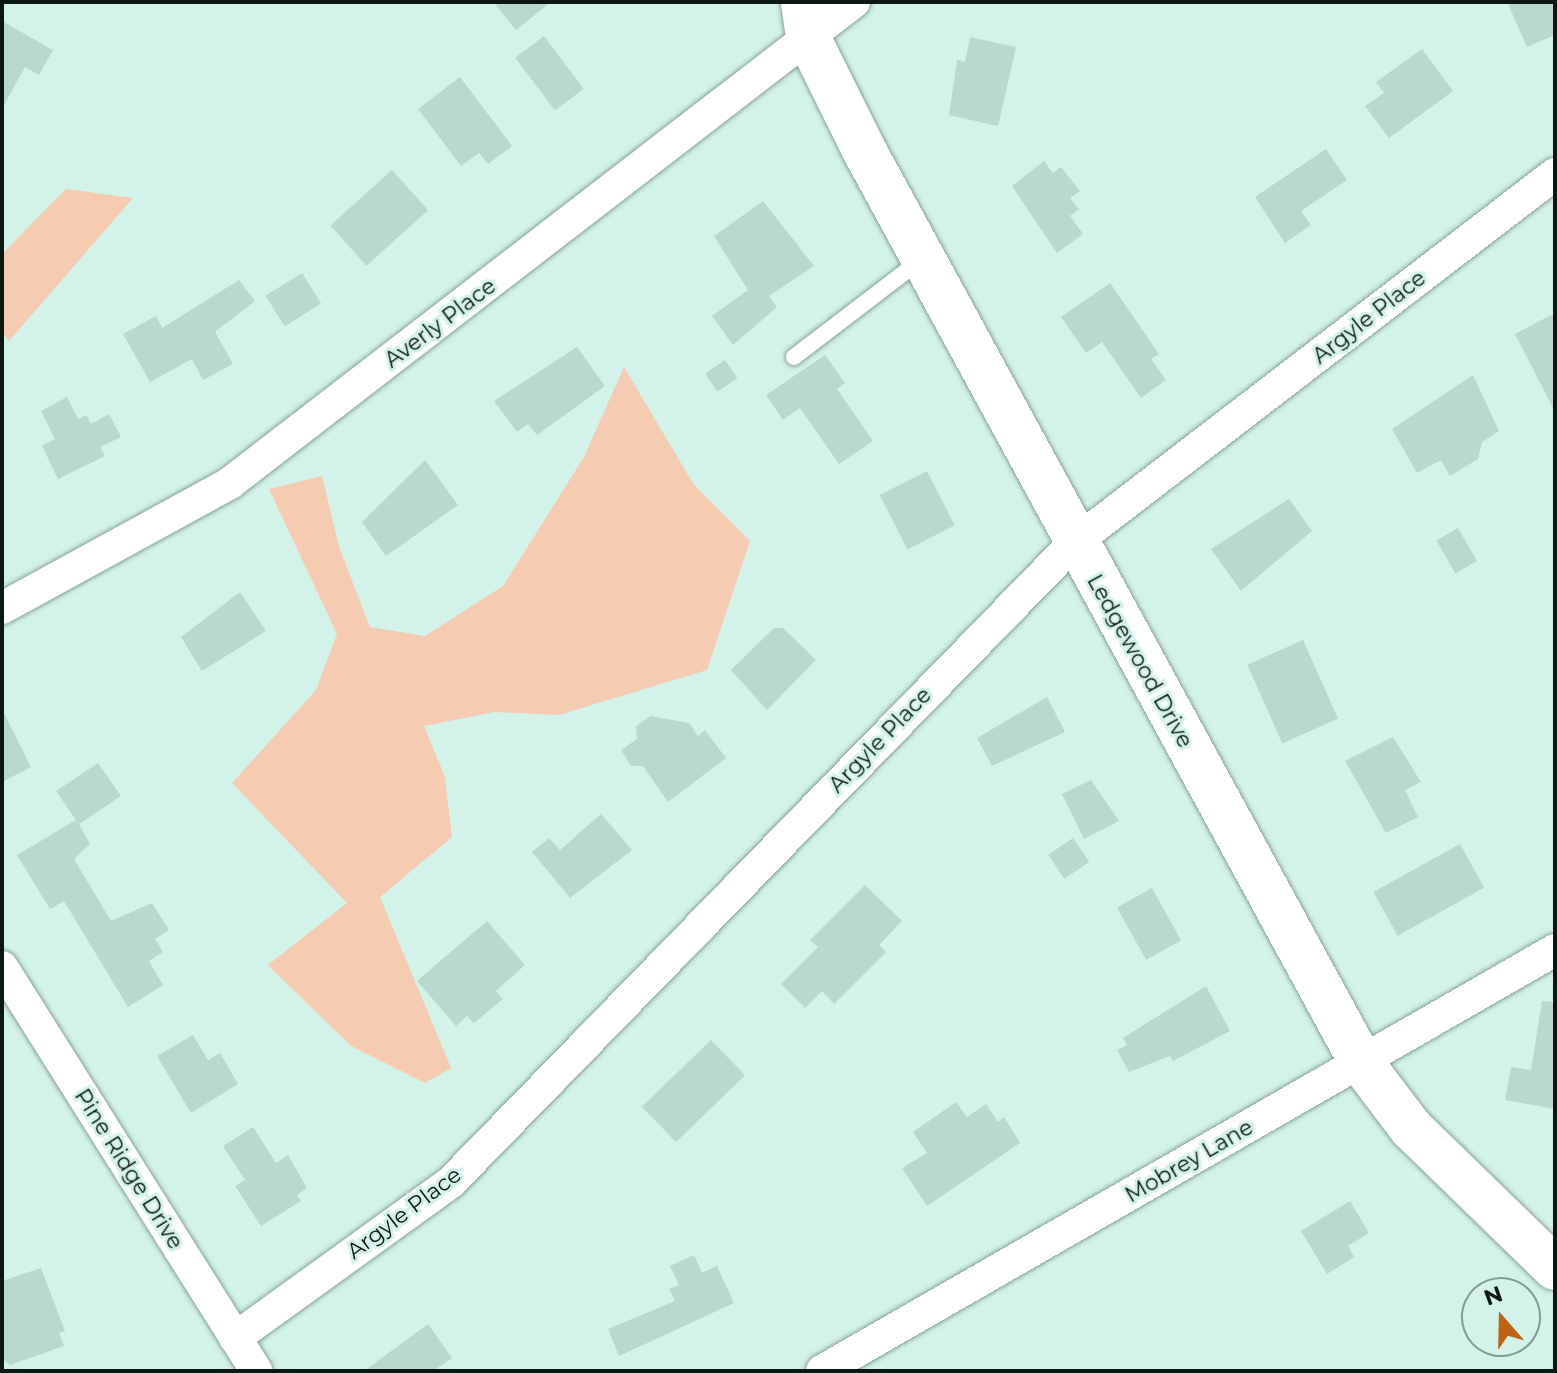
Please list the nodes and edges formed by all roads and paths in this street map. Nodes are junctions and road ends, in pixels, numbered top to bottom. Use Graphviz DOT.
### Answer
graph roads {
  1 [pos="854,2"];
  2 [pos="806,20"];
  3 [pos="1555,174"];
  4 [pos="922,259"];
  5 [pos="794,357"];
  6 [pos="1075,542"];
  7 [pos="2,608"];
  8 [pos="1555,950"];
  9 [pos="2,967"];
  10 [pos="1361,1062"];
  11 [pos="1555,1268"];
  12 [pos="235,1338"];
  13 [pos="256,1371"];
  14 [pos="822,1371"];
  1 -- 2 [label="street, Averly Place"];
  2 -- 4 [label="street, Ledgewood Drive"];
  2 -- 7 [label="street, Averly Place"];
  3 -- 6 [label="street, Argyle Place"];
  4 -- 5 [label="lane"];
  4 -- 6 [label="street, Ledgewood Drive"];
  6 -- 10 [label="street, Ledgewood Drive"];
  6 -- 12 [label="street, Argyle Place"];
  8 -- 10 [label="street, Mobrey Lane"];
  9 -- 12 [label="street, Pine Ridge Drive"];
  10 -- 11 [label="street, Ledgewood Drive"];
  10 -- 14 [label="street, Mobrey Lane"];
  12 -- 13 [label="street, Pine Ridge Drive"];
}
